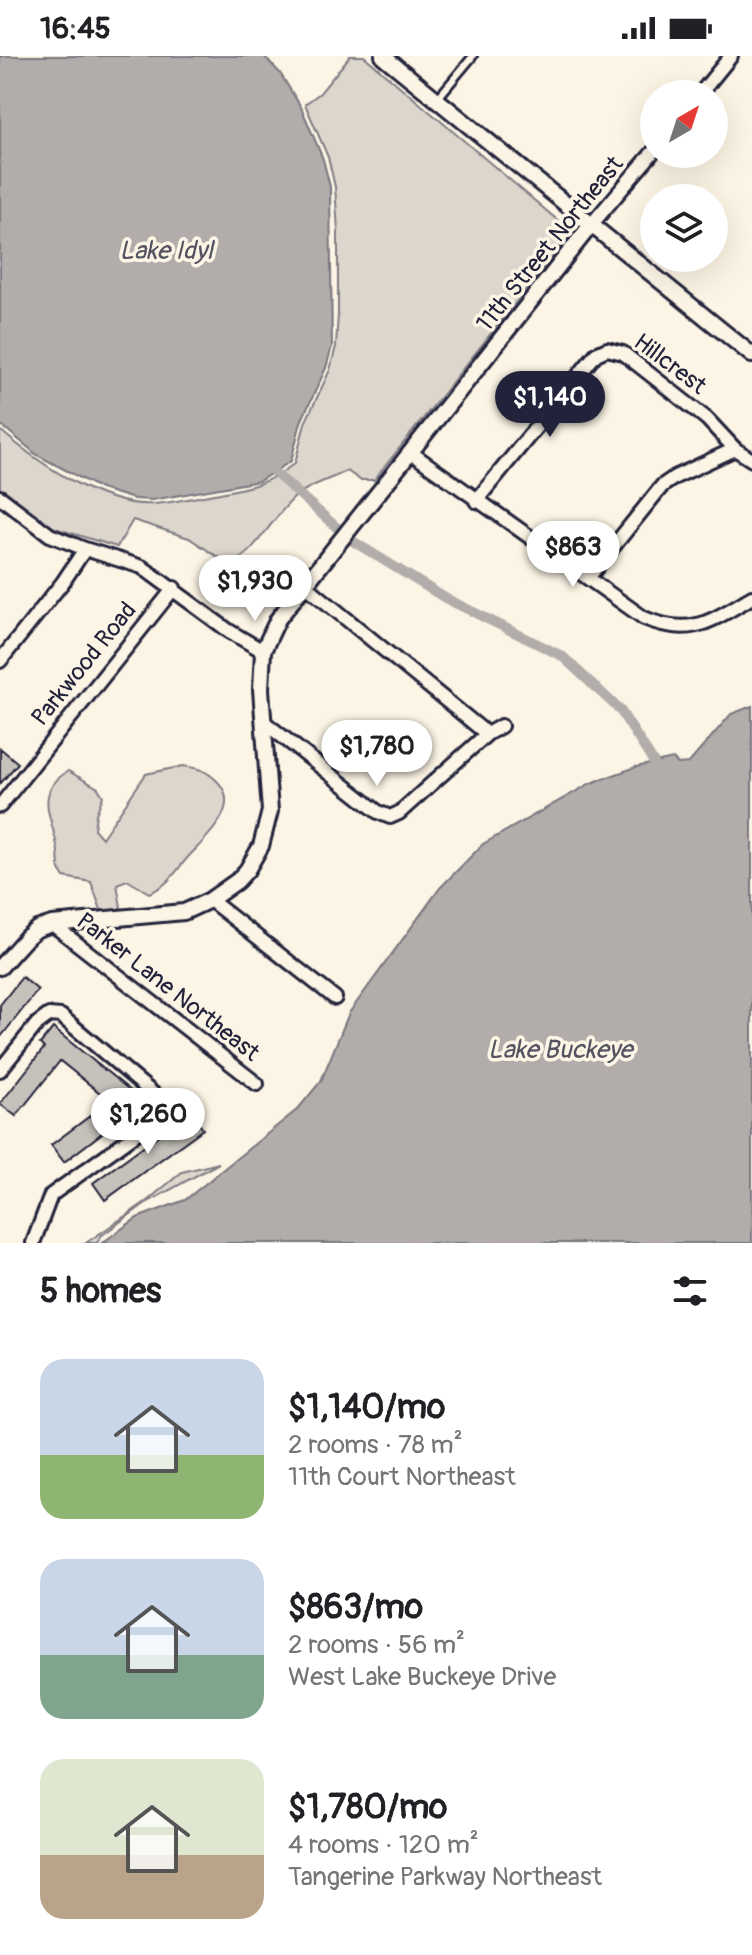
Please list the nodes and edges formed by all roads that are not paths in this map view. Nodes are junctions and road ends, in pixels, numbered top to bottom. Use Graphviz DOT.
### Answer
graph roads {
  1 [pos="383,56"];
  2 [pos="473,56"];
  3 [pos="731,56"];
  4 [pos="711,80"];
  5 [pos="436,99"];
  6 [pos="640,167"];
  7 [pos="591,225"];
  8 [pos="752,355"];
  9 [pos="735,449"];
  10 [pos="410,452"];
  11 [pos="752,460"];
  12 [pos="4,501"];
  13 [pos="476,501"];
  14 [pos="0,516"];
  15 [pos="85,549"];
  16 [pos="588,578"];
  17 [pos="305,585"];
  18 [pos="174,588"];
  19 [pos="752,597"];
  20 [pos="263,651"];
  21 [pos="0,661"];
  22 [pos="264,722"];
  23 [pos="501,726"];
  24 [pos="487,734"];
  25 [pos="0,806"];
  26 [pos="210,900"];
  27 [pos="52,924"];
  28 [pos="0,967"];
  29 [pos="335,998"];
  30 [pos="0,1070"];
  31 [pos="257,1084"];
  32 [pos="33,1243"];
  1 -- 5 [label="street"];
  2 -- 5 [label="lane"];
  3 -- 4 [label="street"];
  5 -- 7 [label="street"];
  6 -- 7 [label="street, 11th Street Northeast"];
  7 -- 8 [label="street"];
  7 -- 10 [label="street, 11th Street Northeast"];
  9 -- 11 [label="street, Hillcrest"];
  9 -- 13 [label="street, Hillcrest"];
  9 -- 16 [label="street"];
  10 -- 13 [label="street"];
  10 -- 17 [label="street, 11th Street Northeast"];
  12 -- 14 [label="street"];
  12 -- 15 [label="street"];
  13 -- 16 [label="street"];
  15 -- 18 [label="street"];
  15 -- 21 [label="street"];
  16 -- 19 [label="street"];
  17 -- 20 [label="street, 11th Street Northeast"];
  17 -- 24 [label="street"];
  18 -- 20 [label="street"];
  18 -- 25 [label="street, Parkwood Road"];
  20 -- 22 [label="street, 11th Street Northeast"];
  22 -- 24 [label="street"];
  22 -- 26 [label="street, 11th Street Northeast"];
  23 -- 24 [label="street"];
  26 -- 27 [label="street, 11th Street Northeast"];
  26 -- 29 [label="street"];
  27 -- 28 [label="street, 11th Street Northeast"];
  27 -- 31 [label="street, Parker Lane Northeast"];
  30 -- 32 [label="street"];
}
